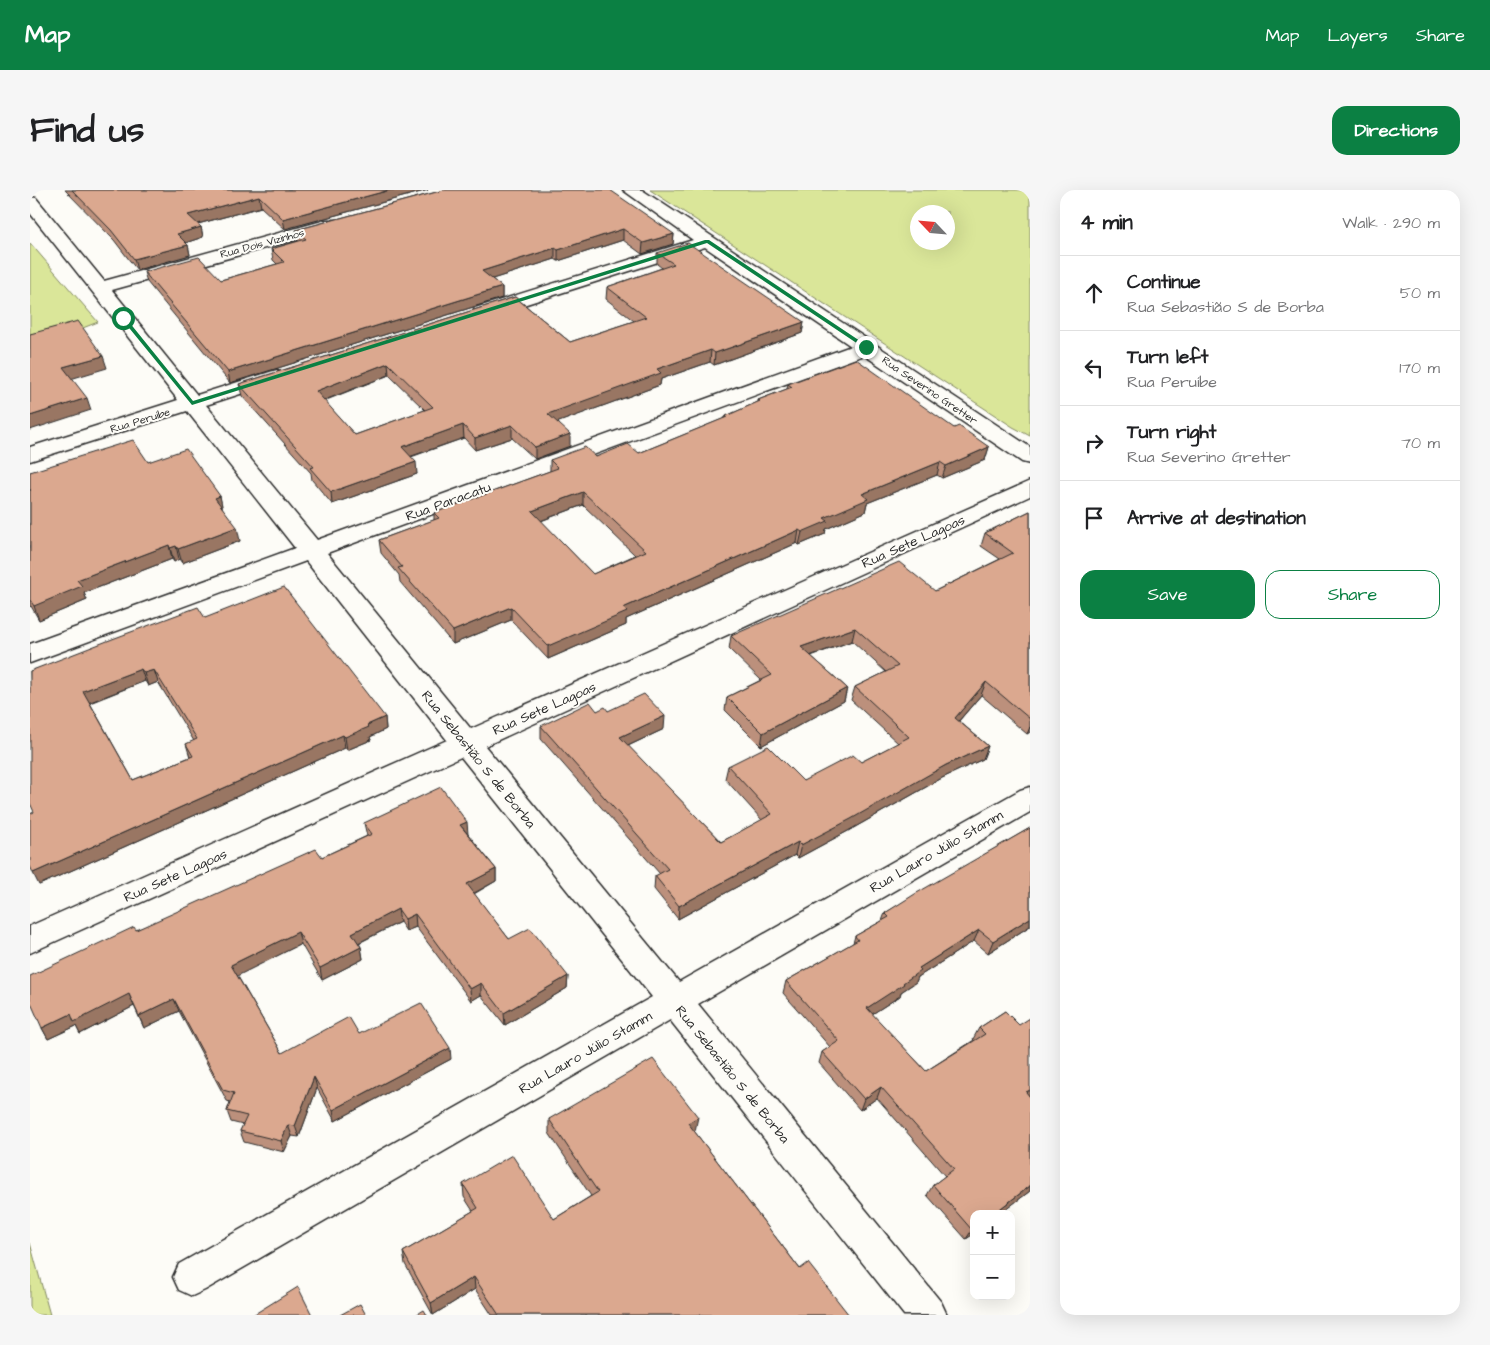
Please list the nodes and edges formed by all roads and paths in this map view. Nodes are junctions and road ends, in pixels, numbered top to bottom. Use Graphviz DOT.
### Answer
graph roads {
  1 [pos="35,190"];
  2 [pos="631,190"];
  3 [pos="30,191"];
  4 [pos="30,202"];
  5 [pos="350,219"];
  6 [pos="707,241"];
  7 [pos="99,288"];
  8 [pos="464,318"];
  9 [pos="866,347"];
  10 [pos="295,371"];
  11 [pos="192,403"];
  12 [pos="30,454"];
  13 [pos="1030,457"];
  14 [pos="1030,488"];
  15 [pos="312,552"];
  16 [pos="30,654"];
  17 [pos="467,743"];
  18 [pos="1030,798"];
  19 [pos="30,940"];
  20 [pos="674,1001"];
  21 [pos="192,1277"];
  22 [pos="928,1315"];
  1 -- 3 [label="street"];
  2 -- 6 [label="street, Rua Severino Gretter"];
  4 -- 7 [label="street, Rua Sebastião S de Borba"];
  5 -- 7 [label="street, Rua Dois Vizinhos"];
  6 -- 8 [label="street"];
  6 -- 9 [label="street, Rua Severino Gretter"];
  7 -- 11 [label="street, Rua Sebastião S de Borba"];
  9 -- 13 [label="street, Rua Severino Gretter"];
  9 -- 15 [label="street, Rua Paracatu"];
  10 -- 11 [label="street, Rua Peruíbe"];
  11 -- 12 [label="street, Rua Peruíbe"];
  11 -- 15 [label="street, Rua Sebastião S de Borba"];
  14 -- 17 [label="street, Rua Sete Lagoas"];
  15 -- 16 [label="street, Rua Paracatu"];
  15 -- 17 [label="street, Rua Sebastião S de Borba"];
  17 -- 19 [label="street, Rua Sete Lagoas"];
  17 -- 20 [label="street, Rua Sebastião S de Borba"];
  18 -- 20 [label="street, Rua Lauro Júlio Stamm"];
  20 -- 21 [label="street, Rua Lauro Júlio Stamm"];
  20 -- 22 [label="street, Rua Sebastião S de Borba"];
}
